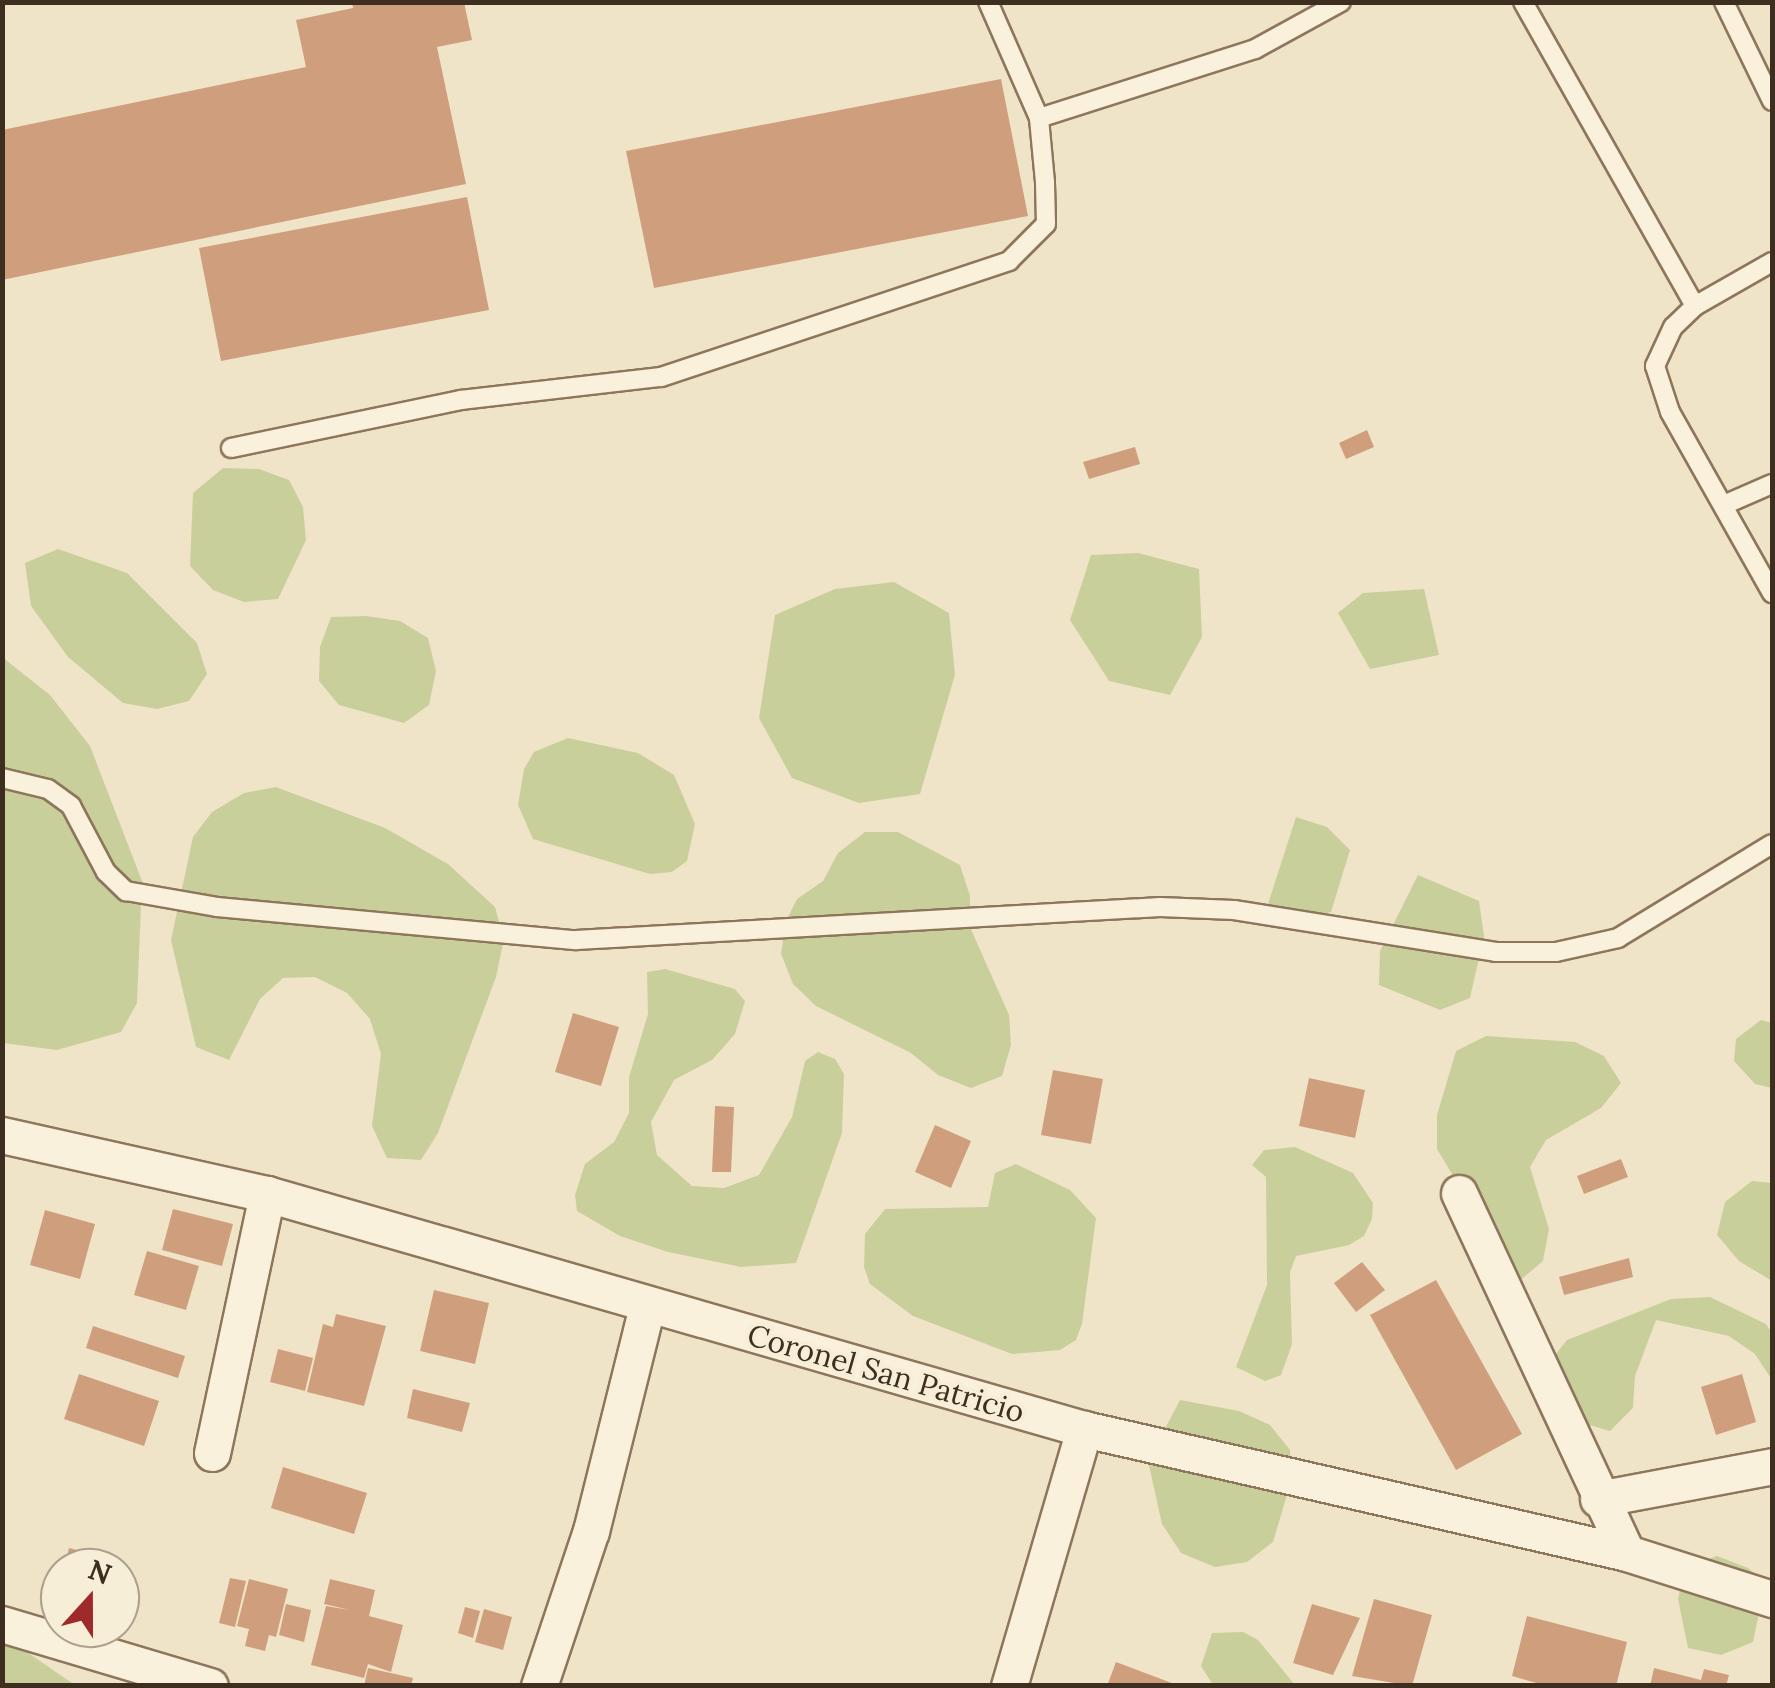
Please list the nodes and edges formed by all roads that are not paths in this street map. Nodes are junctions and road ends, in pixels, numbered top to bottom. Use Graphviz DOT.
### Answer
graph roads {
  1 [pos="988,2"];
  2 [pos="1342,2"];
  3 [pos="1523,2"];
  4 [pos="1724,2"];
  5 [pos="1772,102"];
  6 [pos="1039,118"];
  7 [pos="1772,262"];
  8 [pos="1695,306"];
  9 [pos="230,448"];
  10 [pos="1772,484"];
  11 [pos="1726,504"];
  12 [pos="1772,593"];
  13 [pos="2,778"];
  14 [pos="1772,844"];
  15 [pos="2,1135"];
  16 [pos="1459,1193"];
  17 [pos="267,1194"];
  18 [pos="647,1306"];
  19 [pos="1084,1429"];
  20 [pos="212,1453"];
  21 [pos="1772,1466"];
  22 [pos="1598,1500"];
  23 [pos="1627,1553"];
  24 [pos="1772,1599"];
  25 [pos="2,1624"];
  26 [pos="210,1686"];
  27 [pos="539,1686"];
  28 [pos="1009,1686"];
  1 -- 6 [label="lane"];
  2 -- 6 [label="lane"];
  3 -- 8 [label="lane"];
  4 -- 5 [label="lane"];
  6 -- 9 [label="lane"];
  7 -- 8 [label="lane"];
  8 -- 11 [label="lane"];
  10 -- 11 [label="lane"];
  11 -- 12 [label="lane"];
  13 -- 14 [label="lane"];
  15 -- 17 [label="street, Coronel San Patricio"];
  16 -- 22 [label="street"];
  17 -- 18 [label="street, Coronel San Patricio"];
  17 -- 20 [label="street"];
  18 -- 19 [label="street, Coronel San Patricio"];
  18 -- 27 [label="street"];
  19 -- 23 [label="street, Coronel San Patricio"];
  19 -- 28 [label="street"];
  21 -- 22 [label="street"];
  22 -- 23 [label="street"];
  23 -- 24 [label="street, Coronel San Patricio"];
  25 -- 26 [label="street"];
}
